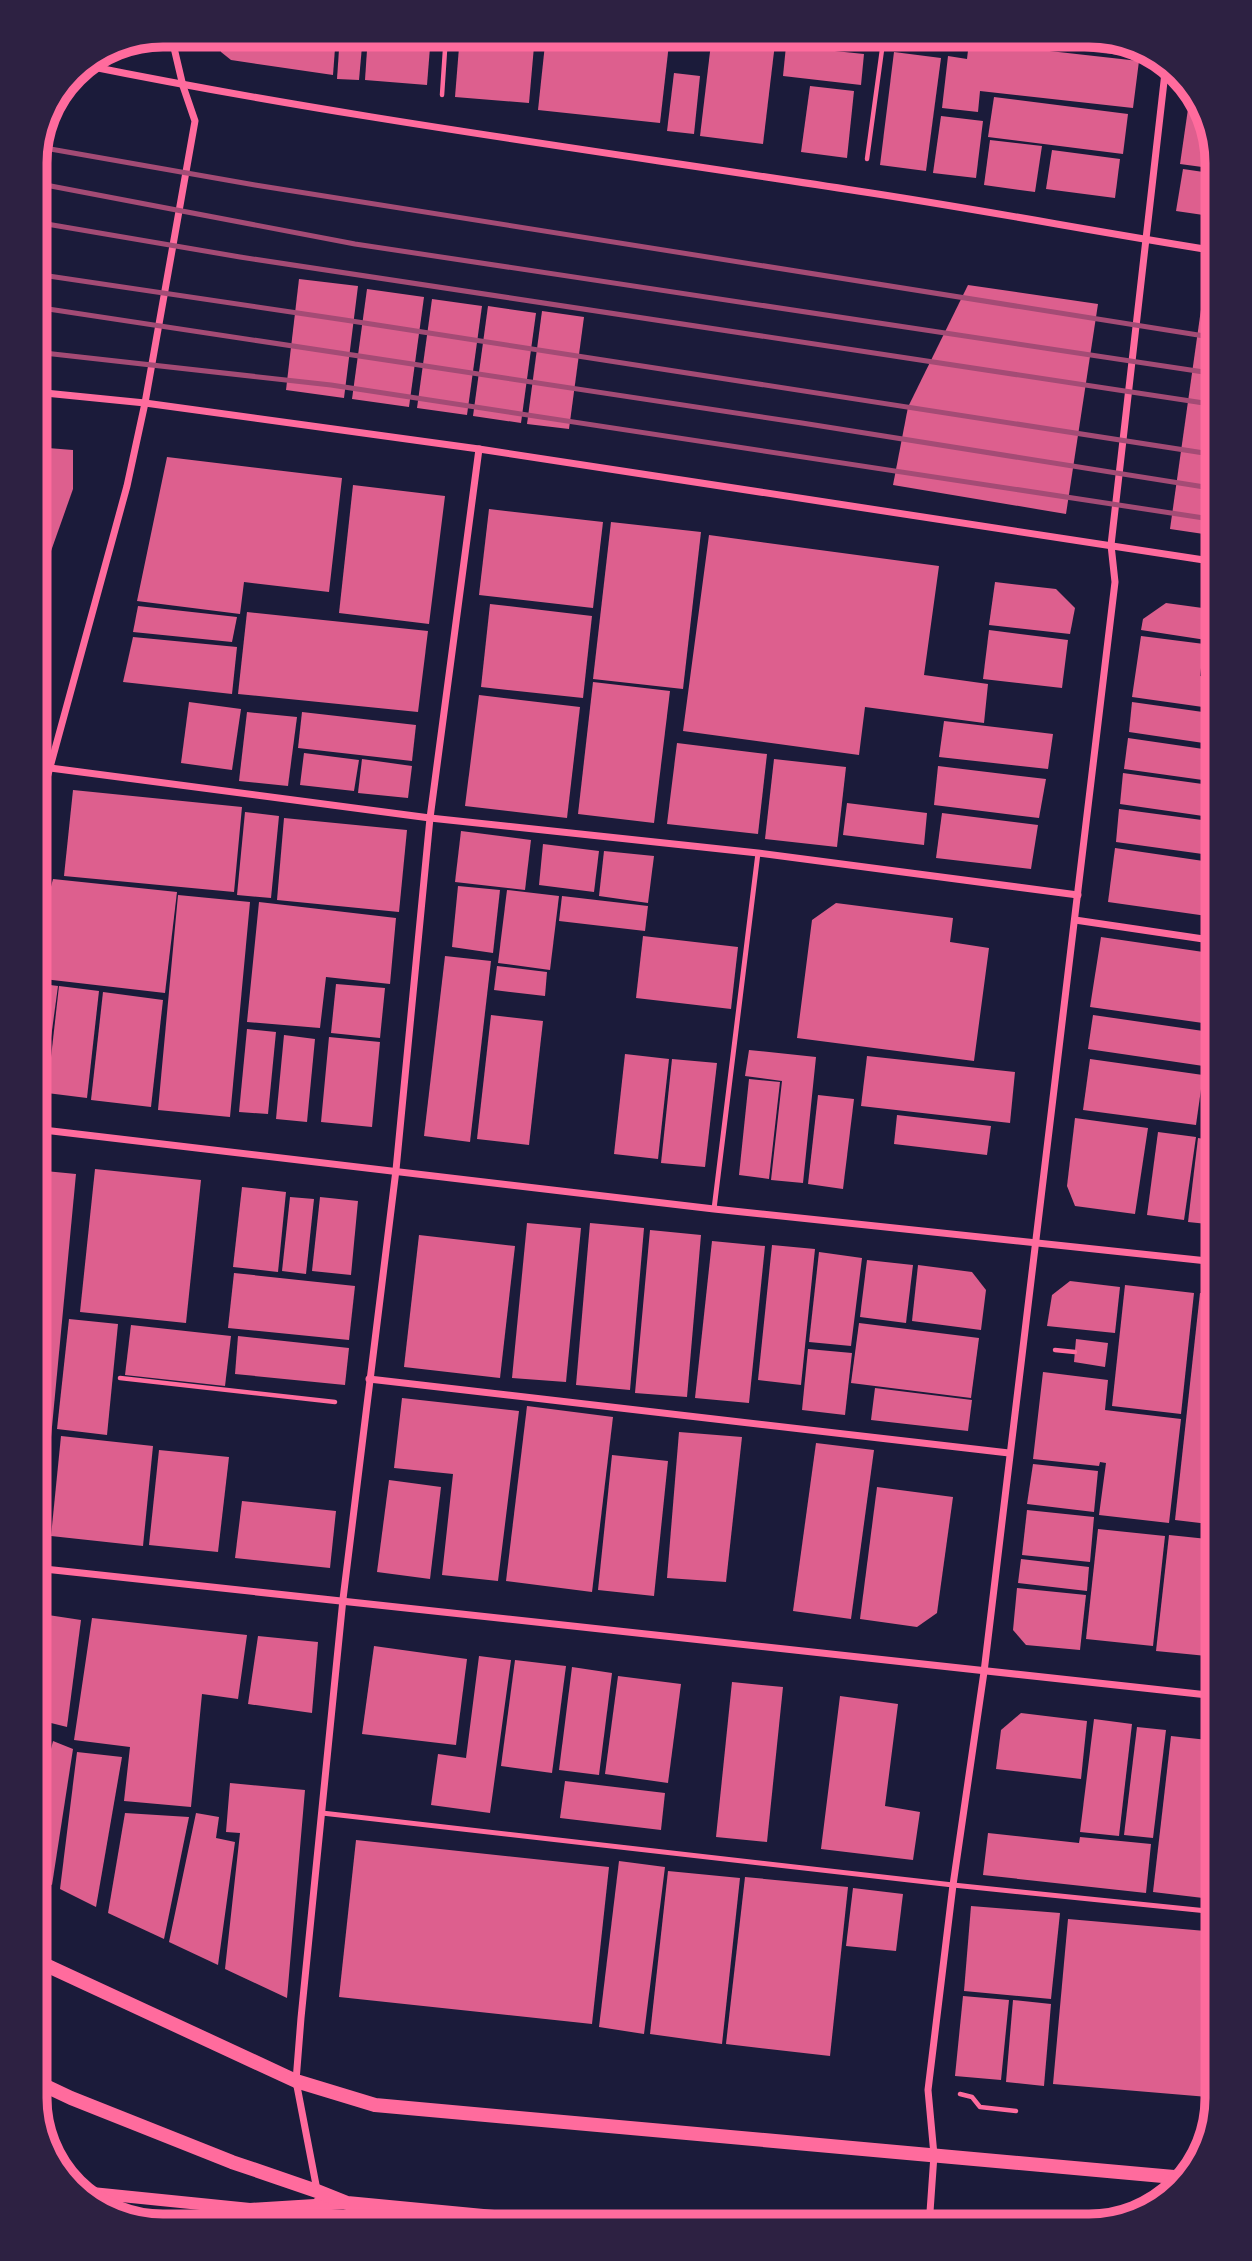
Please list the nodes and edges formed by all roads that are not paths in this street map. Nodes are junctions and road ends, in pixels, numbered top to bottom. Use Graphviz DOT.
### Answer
graph roads {
  1 [pos="174,47"];
  2 [pos="98,68"];
  3 [pos="1165,76"];
  4 [pos="183,86"];
  5 [pos="1145,239"];
  6 [pos="1205,249"];
  7 [pos="47,394"];
  8 [pos="145,403"];
  9 [pos="479,449"];
  10 [pos="1111,545"];
  11 [pos="1205,560"];
  12 [pos="47,767"];
  13 [pos="51,767"];
  14 [pos="47,781"];
  15 [pos="430,818"];
  16 [pos="758,853"];
  17 [pos="1078,895"];
  18 [pos="1075,920"];
  19 [pos="1205,939"];
  20 [pos="47,1130"];
  21 [pos="396,1170"];
  22 [pos="714,1209"];
  23 [pos="1036,1243"];
  24 [pos="1205,1261"];
  25 [pos="369,1379"];
  26 [pos="1009,1454"];
  27 [pos="47,1569"];
  28 [pos="343,1599"];
  29 [pos="984,1672"];
  30 [pos="1205,1695"];
  31 [pos="323,1813"];
  32 [pos="953,1885"];
  33 [pos="1205,1911"];
  34 [pos="47,1966"];
  35 [pos="296,2081"];
  36 [pos="47,2087"];
  37 [pos="934,2155"];
  38 [pos="1173,2177"];
  39 [pos="317,2191"];
  40 [pos="99,2194"];
  41 [pos="346,2203"];
  42 [pos="317,2207"];
  43 [pos="316,2214"];
  44 [pos="462,2214"];
  45 [pos="930,2214"];
  1 -- 4 [label="street"];
  2 -- 4 [label="street"];
  3 -- 5 [label="street"];
  4 -- 5 [label="street"];
  4 -- 8 [label="street"];
  5 -- 6 [label="street"];
  5 -- 10 [label="street"];
  7 -- 8 [label="street"];
  8 -- 9 [label="street"];
  8 -- 13 [label="street"];
  9 -- 10 [label="street"];
  9 -- 15 [label="street"];
  10 -- 11 [label="street"];
  10 -- 17 [label="street"];
  12 -- 13 [label="street"];
  13 -- 14 [label="street"];
  13 -- 15 [label="street"];
  15 -- 16 [label="street"];
  15 -- 21 [label="street"];
  16 -- 17 [label="street"];
  16 -- 22 [label="lane"];
  17 -- 18 [label="street"];
  18 -- 19 [label="street"];
  18 -- 23 [label="street"];
  20 -- 21 [label="street"];
  21 -- 22 [label="street"];
  21 -- 25 [label="street"];
  22 -- 23 [label="street"];
  23 -- 24 [label="street"];
  23 -- 26 [label="street"];
  25 -- 26 [label="street"];
  25 -- 28 [label="street"];
  26 -- 29 [label="street"];
  27 -- 28 [label="street"];
  28 -- 29 [label="street"];
  28 -- 31 [label="street"];
  29 -- 30 [label="street"];
  29 -- 32 [label="street"];
  31 -- 32 [label="lane"];
  31 -- 35 [label="street"];
  32 -- 33 [label="lane"];
  32 -- 37 [label="street"];
  34 -- 35 [label="main road"];
  35 -- 37 [label="main road"];
  35 -- 39 [label="street"];
  36 -- 39 [label="main road"];
  37 -- 38 [label="main road"];
  37 -- 45 [label="street"];
  39 -- 41 [label="main road"];
  39 -- 42 [label="street"];
  40 -- 42 [label="street"];
  41 -- 42 [label="street"];
  41 -- 44 [label="main road"];
  42 -- 43 [label="street"];
}
